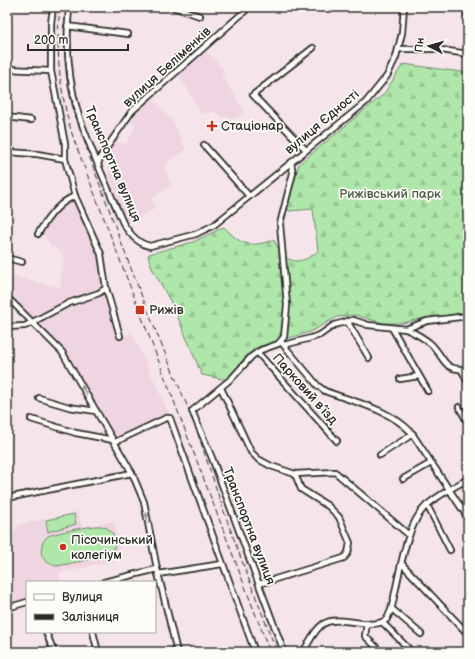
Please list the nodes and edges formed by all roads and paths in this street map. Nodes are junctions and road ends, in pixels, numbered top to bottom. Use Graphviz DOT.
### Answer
graph roads {
  1 [pos="8,7"];
  2 [pos="53,7"];
  3 [pos="69,7"];
  4 [pos="173,7"];
  5 [pos="404,7"];
  6 [pos="466,7"];
  7 [pos="246,9"];
  8 [pos="200,16"];
  9 [pos="7,17"];
  10 [pos="468,18"];
  11 [pos="68,26"];
  12 [pos="128,34"];
  13 [pos="312,48"];
  14 [pos="399,49"];
  15 [pos="468,54"];
  16 [pos="7,69"];
  17 [pos="51,71"];
  18 [pos="7,116"];
  19 [pos="31,120"];
  20 [pos="204,145"];
  21 [pos="306,150"];
  22 [pos="7,152"];
  23 [pos="65,159"];
  24 [pos="291,163"];
  25 [pos="98,165"];
  26 [pos="75,196"];
  27 [pos="249,196"];
  28 [pos="38,234"];
  29 [pos="150,246"];
  30 [pos="7,258"];
  31 [pos="22,262"];
  32 [pos="106,288"];
  33 [pos="7,296"];
  34 [pos="468,316"];
  35 [pos="347,321"];
  36 [pos="32,322"];
  37 [pos="392,328"];
  38 [pos="7,329"];
  39 [pos="406,329"];
  40 [pos="120,336"];
  41 [pos="282,343"];
  42 [pos="257,352"];
  43 [pos="369,358"];
  44 [pos="461,369"];
  45 [pos="468,369"];
  46 [pos="419,376"];
  47 [pos="400,380"];
  48 [pos="468,382"];
  49 [pos="221,388"];
  50 [pos="428,390"];
  51 [pos="39,398"];
  52 [pos="459,407"];
  53 [pos="96,411"];
  54 [pos="31,419"];
  55 [pos="468,423"];
  56 [pos="413,434"];
  57 [pos="114,441"];
  58 [pos="337,441"];
  59 [pos="380,455"];
  60 [pos="431,463"];
  61 [pos="132,473"];
  62 [pos="295,474"];
  63 [pos="403,479"];
  64 [pos="468,480"];
  65 [pos="449,490"];
  66 [pos="7,498"];
  67 [pos="427,505"];
  68 [pos="468,518"];
  69 [pos="409,535"];
  70 [pos="450,550"];
  71 [pos="222,564"];
  72 [pos="402,564"];
  73 [pos="157,572"];
  74 [pos="109,581"];
  75 [pos="259,584"];
  76 [pos="26,602"];
  77 [pos="7,608"];
  78 [pos="392,609"];
  79 [pos="382,622"];
  80 [pos="367,623"];
  81 [pos="46,633"];
  82 [pos="93,633"];
  83 [pos="421,634"];
  84 [pos="468,634"];
  85 [pos="54,652"];
  86 [pos="98,652"];
  87 [pos="177,652"];
  88 [pos="255,652"];
  89 [pos="284,652"];
  90 [pos="303,652"];
  91 [pos="381,652"];
  92 [pos="412,652"];
  1 -- 9 [label="street"];
  2 -- 17 [label="street"];
  3 -- 11 [label="street, Транспортна вулиця"];
  4 -- 8 [label="street"];
  5 -- 14 [label="street, вулиця Єдності"];
  6 -- 10 [label="street"];
  7 -- 25 [label="street, вулиця Беліменків"];
  11 -- 12 [label="street"];
  11 -- 25 [label="street, Транспортна вулиця"];
  13 -- 21 [label="street"];
  14 -- 15 [label="street"];
  14 -- 21 [label="street, вулиця Єдності"];
  16 -- 17 [label="street"];
  17 -- 23 [label="street"];
  18 -- 19 [label="street"];
  20 -- 27 [label="street"];
  21 -- 24 [label="street, вулиця Єдності"];
  22 -- 23 [label="street"];
  23 -- 26 [label="street"];
  24 -- 27 [label="street, вулиця Єдності"];
  24 -- 41 [label="street"];
  25 -- 29 [label="street, Транспортна вулиця"];
  26 -- 28 [label="street"];
  26 -- 32 [label="street"];
  27 -- 29 [label="street, вулиця Єдності"];
  30 -- 31 [label="street"];
  32 -- 36 [label="street"];
  32 -- 40 [label="street"];
  33 -- 36 [label="street"];
  34 -- 39 [label="street"];
  35 -- 37 [label="street"];
  35 -- 41 [label="street"];
  35 -- 43 [label="street"];
  36 -- 38 [label="street"];
  53 -- 36 [label="street, one-way"];
  37 -- 39 [label="street"];
  37 -- 46 [label="street"];
  39 -- 44 [label="street"];
  41 -- 42 [label="street"];
  41 -- 56 [label="street"];
  42 -- 49 [label="street"];
  42 -- 58 [label="street, Парковий в’їзд"];
  44 -- 45 [label="street"];
  44 -- 48 [label="street"];
  46 -- 47 [label="street"];
  46 -- 50 [label="street"];
  49 -- 62 [label="street"];
  49 -- 75 [label="street, Транспортна вулиця"];
  51 -- 53 [label="street"];
  52 -- 55 [label="street"];
  53 -- 57 [label="street"];
  54 -- 57 [label="street"];
  56 -- 59 [label="street"];
  56 -- 60 [label="street"];
  57 -- 61 [label="street"];
  57 -- 71 [label="street"];
  60 -- 63 [label="street"];
  60 -- 65 [label="street"];
  61 -- 66 [label="street"];
  73 -- 61 [label="street, one-way"];
  62 -- 69 [label="street"];
  62 -- 75 [label="street"];
  64 -- 65 [label="street"];
  65 -- 67 [label="street"];
  65 -- 68 [label="street"];
  67 -- 69 [label="street"];
  67 -- 70 [label="street"];
  69 -- 72 [label="street"];
  71 -- 73 [label="street"];
  71 -- 88 [label="street"];
  72 -- 78 [label="street"];
  72 -- 84 [label="street"];
  73 -- 74 [label="street"];
  73 -- 87 [label="street"];
  75 -- 89 [label="street, Транспортна вулиця"];
  76 -- 77 [label="street"];
  78 -- 79 [label="street"];
  78 -- 83 [label="street"];
  79 -- 80 [label="street"];
  79 -- 92 [label="street"];
  80 -- 90 [label="street"];
  80 -- 91 [label="street"];
  81 -- 85 [label="street"];
  82 -- 86 [label="street"];
}
